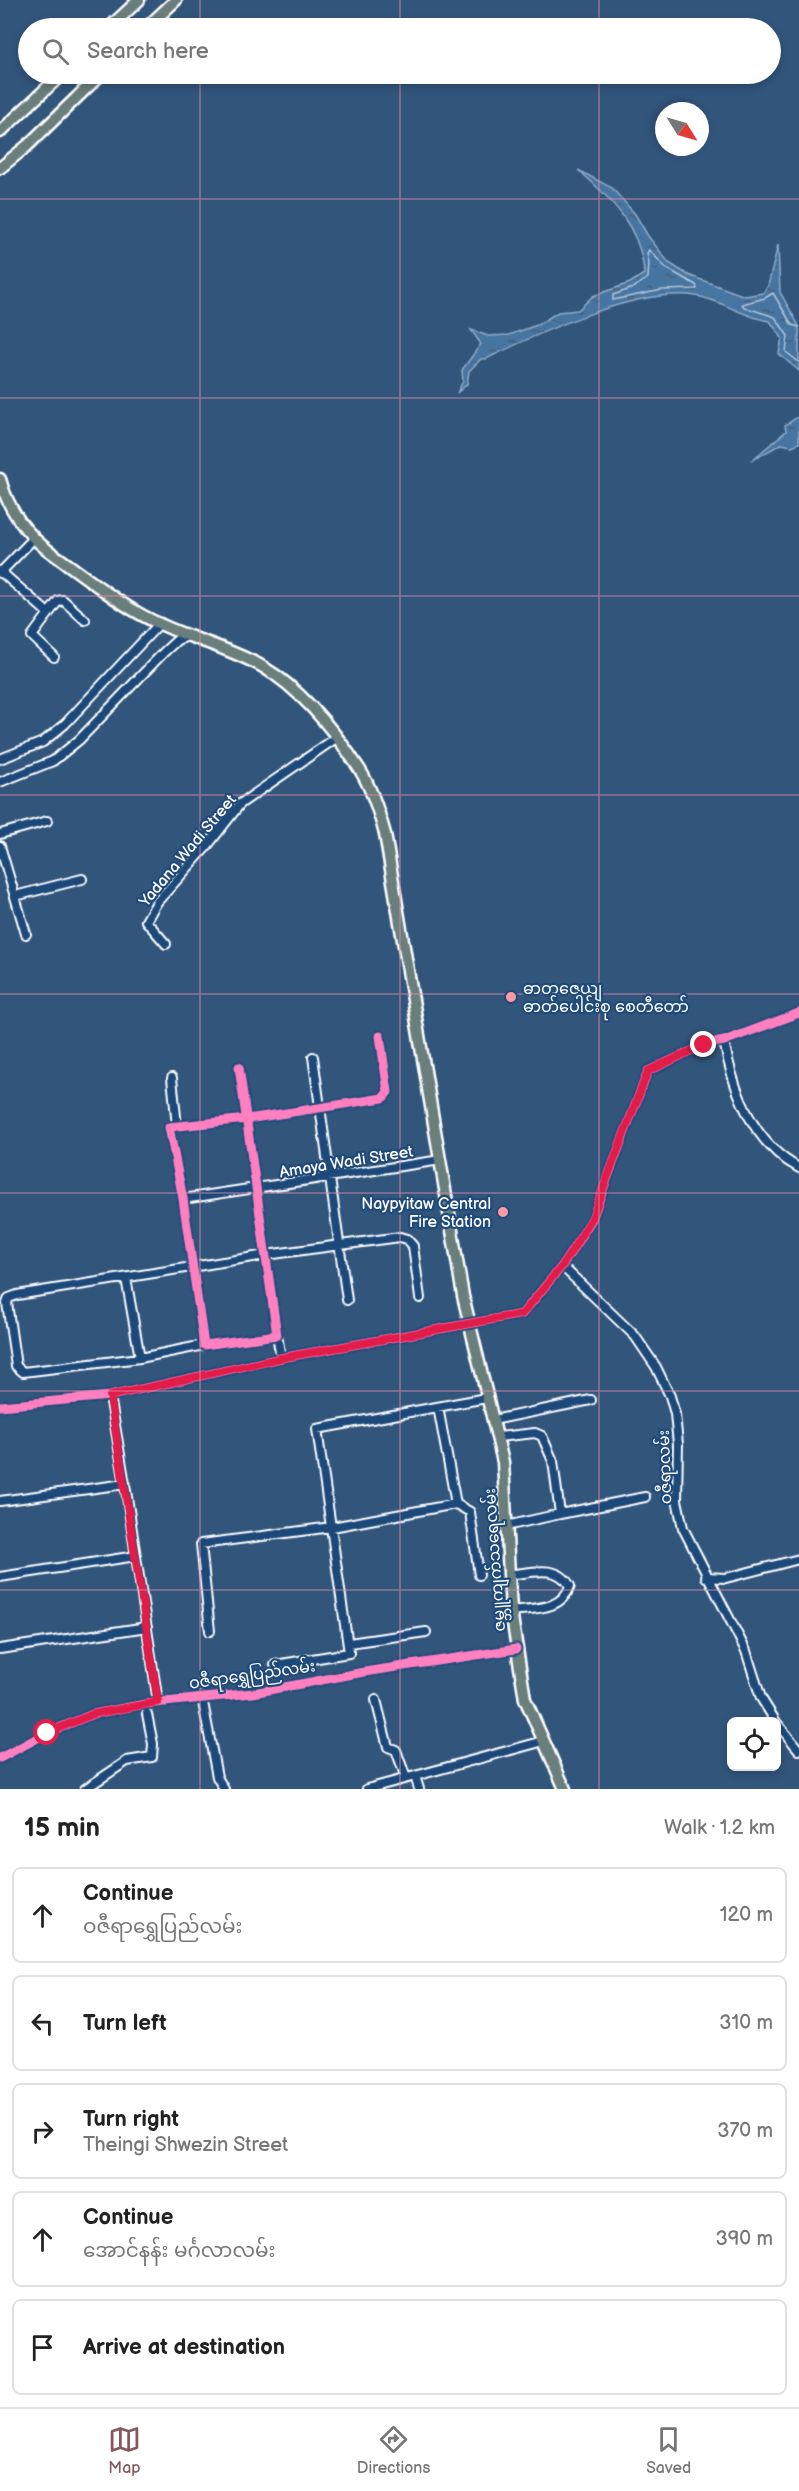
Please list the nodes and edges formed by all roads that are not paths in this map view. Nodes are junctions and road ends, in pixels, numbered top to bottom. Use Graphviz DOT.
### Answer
graph roads {
  1 [pos="139,0"];
  2 [pos="176,0"];
  3 [pos="120,18"];
  4 [pos="157,18"];
  5 [pos="51,84"];
  6 [pos="91,84"];
  7 [pos="0,132"];
  8 [pos="0,168"];
  9 [pos="0,479"];
  10 [pos="34,538"];
  11 [pos="0,572"];
  12 [pos="48,613"];
  13 [pos="85,620"];
  14 [pos="159,624"];
  15 [pos="188,636"];
  16 [pos="54,657"];
  17 [pos="336,738"];
  18 [pos="0,759"];
  19 [pos="0,782"];
  20 [pos="47,821"];
  21 [pos="0,834"];
  22 [pos="0,846"];
  23 [pos="82,879"];
  24 [pos="15,896"];
  25 [pos="26,934"];
  26 [pos="166,944"];
  27 [pos="799,1013"];
  28 [pos="380,1036"];
  29 [pos="724,1041"];
  30 [pos="314,1057"];
  31 [pos="239,1067"];
  32 [pos="172,1078"];
  33 [pos="321,1107"];
  34 [pos="246,1119"];
  35 [pos="177,1126"];
  36 [pos="441,1160"];
  37 [pos="799,1168"];
  38 [pos="332,1178"];
  39 [pos="257,1188"];
  40 [pos="183,1199"];
  41 [pos="340,1245"];
  42 [pos="266,1256"];
  43 [pos="562,1266"];
  44 [pos="192,1267"];
  45 [pos="126,1278"];
  46 [pos="420,1298"];
  47 [pos="347,1300"];
  48 [pos="469,1324"];
  49 [pos="277,1335"];
  50 [pos="204,1345"];
  51 [pos="140,1358"];
  52 [pos="281,1358"];
  53 [pos="110,1396"];
  54 [pos="486,1398"];
  55 [pos="591,1400"];
  56 [pos="0,1406"];
  57 [pos="438,1407"];
  58 [pos="493,1420"];
  59 [pos="498,1437"];
  60 [pos="125,1484"];
  61 [pos="645,1497"];
  62 [pos="0,1501"];
  63 [pos="456,1504"];
  64 [pos="560,1515"];
  65 [pos="506,1526"];
  66 [pos="332,1527"];
  67 [pos="136,1556"];
  68 [pos="799,1559"];
  69 [pos="479,1575"];
  70 [pos="508,1575"];
  71 [pos="0,1577"];
  72 [pos="706,1577"];
  73 [pos="511,1611"];
  74 [pos="147,1627"];
  75 [pos="210,1631"];
  76 [pos="426,1632"];
  77 [pos="350,1643"];
  78 [pos="0,1649"];
  79 [pos="516,1649"];
  80 [pos="275,1665"];
  81 [pos="202,1697"];
  82 [pos="376,1700"];
  83 [pos="158,1702"];
  84 [pos="147,1714"];
  85 [pos="773,1717"];
  86 [pos="781,1728"];
  87 [pos="544,1741"];
  88 [pos="799,1750"];
  89 [pos="0,1758"];
  90 [pos="415,1776"];
  91 [pos="406,1778"];
  92 [pos="85,1789"];
  93 [pos="224,1789"];
  94 [pos="367,1789"];
  95 [pos="419,1789"];
  96 [pos="565,1789"];
  1 -- 3 [label="main road"];
  2 -- 4 [label="main road"];
  5 -- 7 [label="main road"];
  6 -- 8 [label="main road"];
  9 -- 10 [label="main road, ဇမ္ဘူကျက်သရေလမ်း"];
  10 -- 11 [label="street"];
  10 -- 14 [label="main road, ဇမ္ဘူကျက်သရေလမ်း"];
  11 -- 12 [label="street"];
  12 -- 13 [label="street"];
  12 -- 16 [label="street"];
  14 -- 15 [label="main road, ဇမ္ဘူကျက်သရေလမ်း"];
  14 -- 18 [label="street"];
  15 -- 17 [label="main road, ဇမ္ဘူကျက်သရေလမ်း"];
  15 -- 19 [label="street"];
  17 -- 26 [label="street, Yadana Wadi Street"];
  17 -- 36 [label="main road, ဇမ္ဘူကျက်သရေလမ်း"];
  20 -- 21 [label="street"];
  22 -- 24 [label="street"];
  23 -- 24 [label="street"];
  24 -- 25 [label="street"];
  27 -- 29 [label="street"];
  28 -- 33 [label="street"];
  29 -- 37 [label="street"];
  29 -- 43 [label="street"];
  30 -- 33 [label="street"];
  31 -- 34 [label="street"];
  32 -- 35 [label="street"];
  33 -- 34 [label="street"];
  33 -- 38 [label="street"];
  34 -- 35 [label="street"];
  34 -- 39 [label="street"];
  35 -- 40 [label="street"];
  36 -- 38 [label="street, Amaya Wadi Street"];
  36 -- 48 [label="main road, ဇမ္ဘူကျက်သရေလမ်း"];
  38 -- 39 [label="street, Amaya Wadi Street"];
  38 -- 41 [label="street"];
  39 -- 40 [label="street, Amaya Wadi Street"];
  39 -- 42 [label="street"];
  40 -- 44 [label="street"];
  41 -- 42 [label="street"];
  41 -- 46 [label="street"];
  41 -- 47 [label="street"];
  42 -- 44 [label="street"];
  42 -- 49 [label="street"];
  43 -- 48 [label="street"];
  43 -- 72 [label="street, ဝဇီရာလမ်း"];
  44 -- 45 [label="street"];
  44 -- 50 [label="street"];
  45 -- 51 [label="street"];
  45 -- 51 [label="street"];
  48 -- 52 [label="street"];
  48 -- 54 [label="main road, ဇမ္ဘူကျက်သရေလမ်း"];
  49 -- 50 [label="street"];
  49 -- 52 [label="street"];
  50 -- 51 [label="street"];
  52 -- 53 [label="street"];
  53 -- 56 [label="street"];
  53 -- 60 [label="street"];
  54 -- 57 [label="street"];
  54 -- 58 [label="main road, ဇမ္ဘူကျက်သရေလမ်း"];
  55 -- 58 [label="street"];
  57 -- 63 [label="street"];
  57 -- 66 [label="street"];
  58 -- 59 [label="main road, ဇမ္ဘူကျက်သရေလမ်း"];
  59 -- 64 [label="street"];
  59 -- 65 [label="main road, ဇမ္ဘူကျက်သရေလမ်း"];
  60 -- 62 [label="street"];
  60 -- 67 [label="street"];
  61 -- 64 [label="street"];
  63 -- 66 [label="street"];
  63 -- 69 [label="street"];
  64 -- 65 [label="street"];
  65 -- 70 [label="main road, ဇမ္ဘူကျက်သရေလမ်း"];
  66 -- 75 [label="street"];
  66 -- 77 [label="street"];
  67 -- 71 [label="street"];
  67 -- 74 [label="street"];
  68 -- 72 [label="street"];
  70 -- 73 [label="main road, ဇမ္ဘူကျက်သရေလမ်း"];
  70 -- 73 [label="street"];
  72 -- 85 [label="street, ဝဇီရာလမ်း"];
  73 -- 79 [label="main road, ဇမ္ဘူကျက်သရေလမ်း"];
  74 -- 78 [label="street"];
  74 -- 83 [label="street"];
  76 -- 77 [label="street"];
  77 -- 80 [label="street"];
  79 -- 81 [label="street, ဝဇီရာရွှေပြည်လမ်း"];
  79 -- 87 [label="main road, ဇမ္ဘူကျက်သရေလမ်း"];
  81 -- 83 [label="street, ဝဇီရာရွှေပြည်လမ်း"];
  81 -- 93 [label="street"];
  82 -- 91 [label="street"];
  83 -- 89 [label="street, ဝဇီရာရွှေပြည်လမ်း"];
  84 -- 92 [label="street"];
  86 -- 88 [label="street, ဝဇီရာလမ်း"];
  87 -- 90 [label="street"];
  87 -- 96 [label="main road, ဇမ္ဘူကျက်သရေလမ်း"];
  90 -- 91 [label="street"];
  90 -- 95 [label="street"];
  91 -- 94 [label="street"];
}
